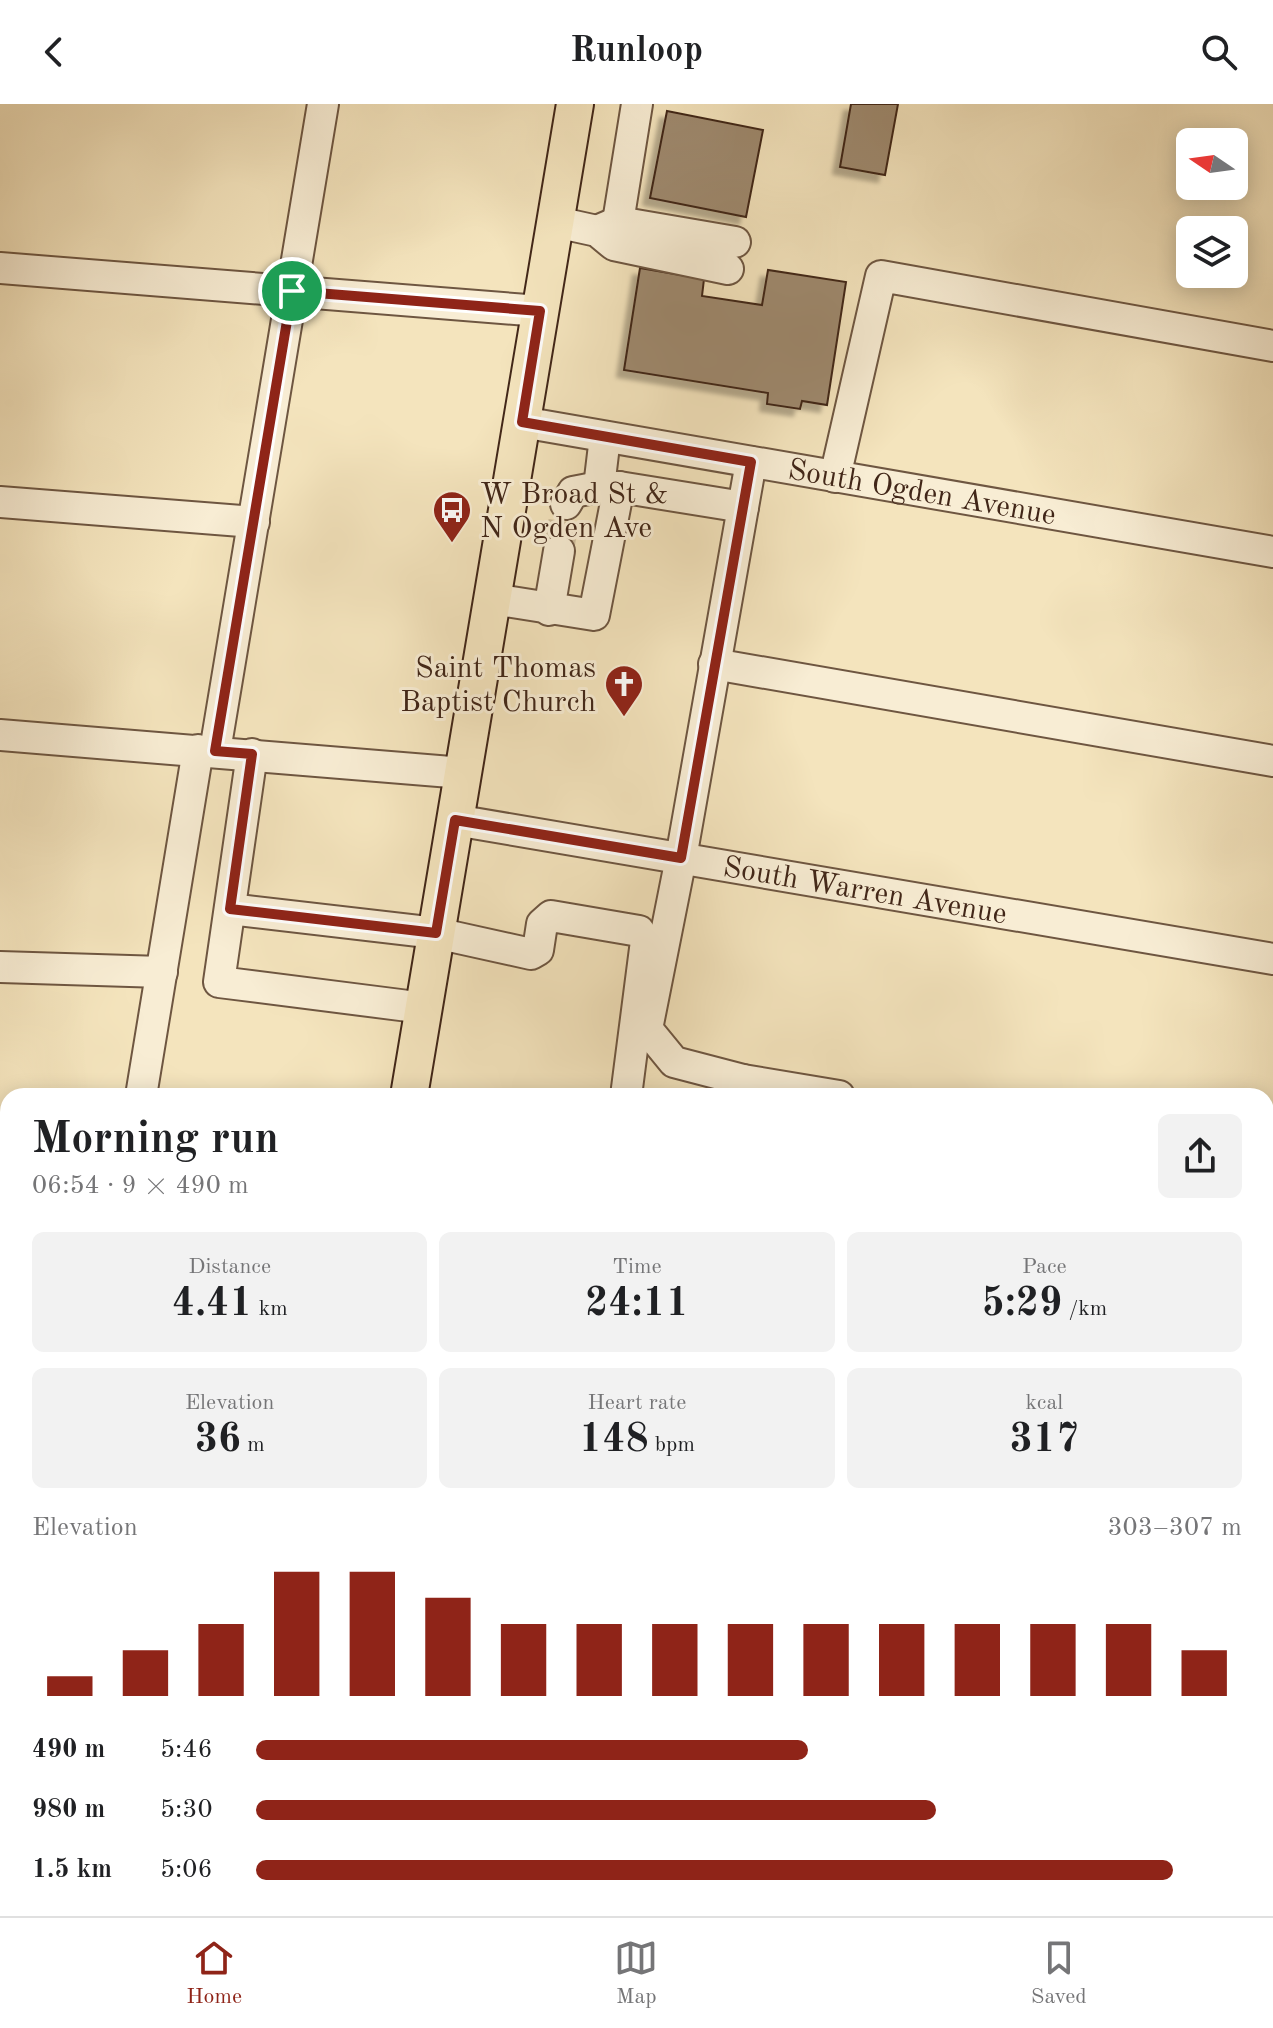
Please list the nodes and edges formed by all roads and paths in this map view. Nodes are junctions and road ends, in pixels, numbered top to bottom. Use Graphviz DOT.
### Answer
graph roads {
  1 [pos="323,104"];
  2 [pos="575,104"];
  3 [pos="637,104"];
  4 [pos="556,222"];
  5 [pos="607,226"];
  6 [pos="732,255"];
  7 [pos="0,268"];
  8 [pos="292,291"];
  9 [pos="540,311"];
  10 [pos="1273,346"];
  11 [pos="522,422"];
  12 [pos="605,437"];
  13 [pos="751,462"];
  14 [pos="835,477"];
  15 [pos="609,487"];
  16 [pos="0,502"];
  17 [pos="566,504"];
  18 [pos="743,507"];
  19 [pos="254,522"];
  20 [pos="559,551"];
  21 [pos="1273,552"];
  22 [pos="493,599"];
  23 [pos="549,610"];
  24 [pos="714,664"];
  25 [pos="0,735"];
  26 [pos="206,751"];
  27 [pos="252,754"];
  28 [pos="1273,761"];
  29 [pos="463,773"];
  30 [pos="455,820"];
  31 [pos="681,858"];
  32 [pos="230,909"];
  33 [pos="436,933"];
  34 [pos="1273,959"];
  35 [pos="0,967"];
  36 [pos="162,972"];
  37 [pos="424,1008"];
  38 [pos="142,1088"];
  39 [pos="410,1088"];
  40 [pos="627,1088"];
  41 [pos="741,1088"];
  1 -- 8 [label="street"];
  2 -- 4 [label="main road"];
  3 -- 5 [label="street"];
  4 -- 5 [label="street"];
  4 -- 9 [label="main road"];
  5 -- 6 [label="street"];
  7 -- 8 [label="street"];
  8 -- 9 [label="street"];
  8 -- 19 [label="street"];
  9 -- 11 [label="main road"];
  10 -- 14 [label="street"];
  11 -- 12 [label="street, South Ogden Avenue"];
  11 -- 22 [label="main road"];
  12 -- 13 [label="street, South Ogden Avenue"];
  12 -- 15 [label="street"];
  13 -- 14 [label="street, South Ogden Avenue"];
  13 -- 18 [label="street"];
  14 -- 21 [label="street, South Ogden Avenue"];
  15 -- 17 [label="street"];
  15 -- 18 [label="street"];
  15 -- 23 [label="street"];
  16 -- 19 [label="street"];
  18 -- 24 [label="street"];
  19 -- 26 [label="street"];
  20 -- 23 [label="street"];
  22 -- 23 [label="street"];
  22 -- 29 [label="main road"];
  24 -- 28 [label="street"];
  24 -- 31 [label="street"];
  25 -- 26 [label="street"];
  26 -- 27 [label="street"];
  26 -- 36 [label="street"];
  27 -- 29 [label="street"];
  27 -- 32 [label="street"];
  29 -- 30 [label="main road"];
  30 -- 31 [label="street, South Warren Avenue"];
  30 -- 33 [label="main road"];
  31 -- 34 [label="street, South Warren Avenue"];
  31 -- 41 [label="street"];
  32 -- 33 [label="street"];
  32 -- 37 [label="street"];
  33 -- 37 [label="main road"];
  33 -- 40 [label="street"];
  35 -- 36 [label="street"];
  36 -- 38 [label="street"];
  37 -- 39 [label="main road"];
}
